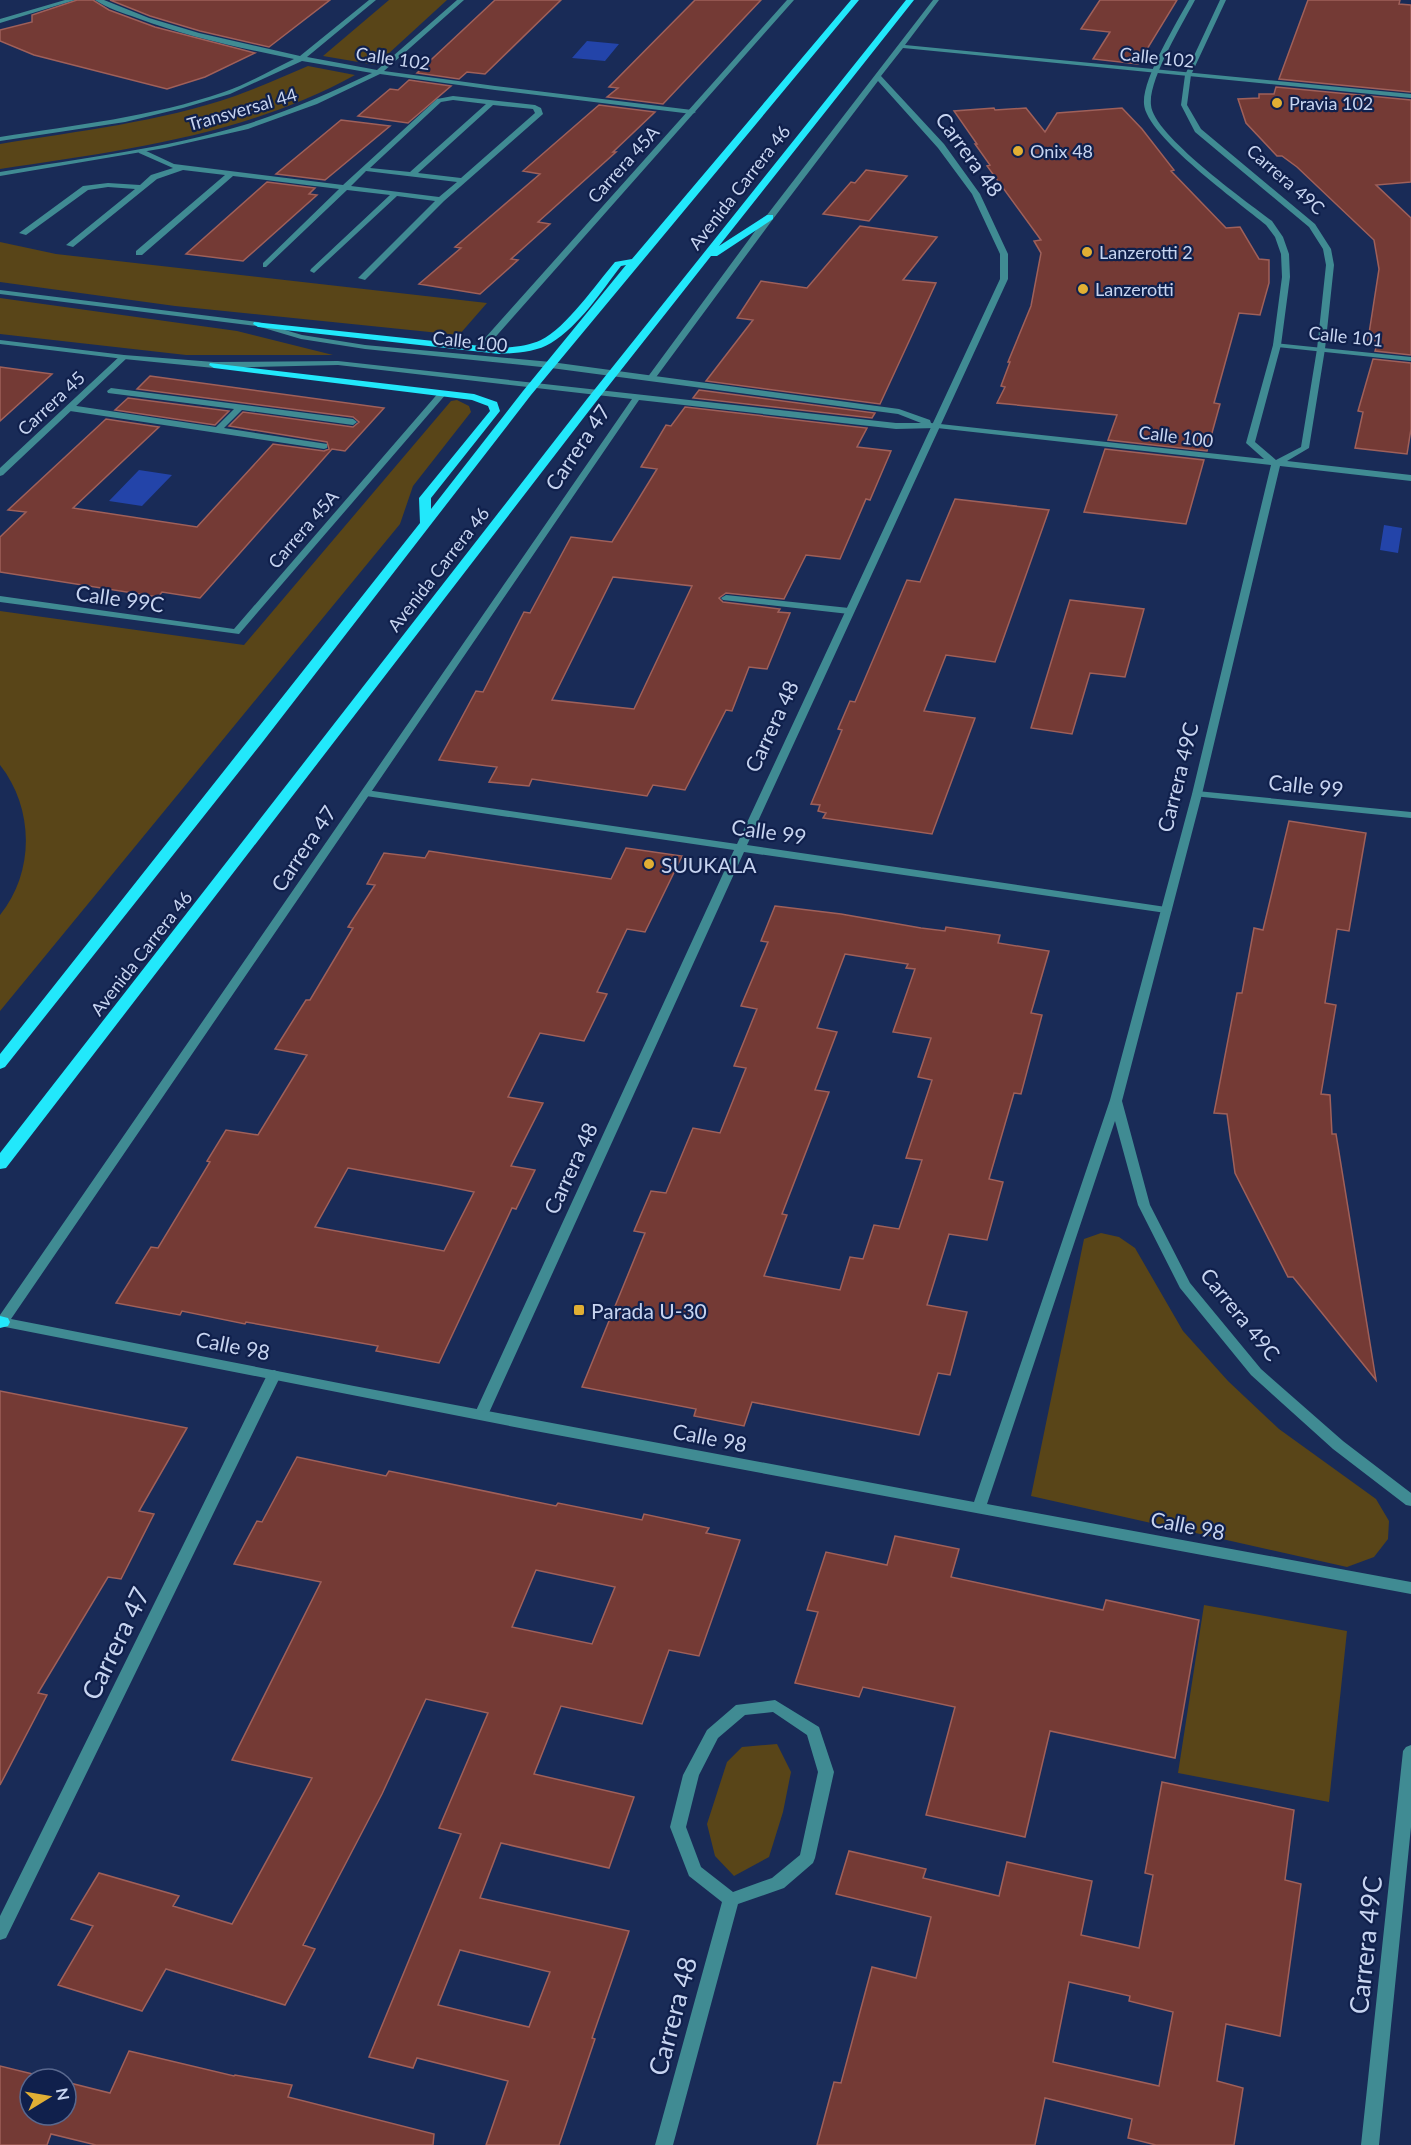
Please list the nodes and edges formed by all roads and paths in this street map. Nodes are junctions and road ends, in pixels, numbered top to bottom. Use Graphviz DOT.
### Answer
graph roads {
  1 [pos="72,0"];
  2 [pos="98,0"];
  3 [pos="374,0"];
  4 [pos="461,0"];
  5 [pos="791,0"];
  6 [pos="855,0"];
  7 [pos="910,0"];
  8 [pos="935,0"];
  9 [pos="1192,0"];
  10 [pos="1223,0"];
  11 [pos="0,21"];
  12 [pos="900,46"];
  13 [pos="303,58"];
  14 [pos="1156,72"];
  15 [pos="377,73"];
  16 [pos="1188,75"];
  17 [pos="878,77"];
  18 [pos="1411,96"];
  19 [pos="492,102"];
  20 [pos="692,112"];
  21 [pos="0,139"];
  22 [pos="142,151"];
  23 [pos="170,155"];
  24 [pos="172,166"];
  25 [pos="183,167"];
  26 [pos="364,169"];
  27 [pos="0,174"];
  28 [pos="230,174"];
  29 [pos="412,174"];
  30 [pos="463,180"];
  31 [pos="142,187"];
  32 [pos="344,188"];
  33 [pos="394,194"];
  34 [pos="441,199"];
  35 [pos="770,217"];
  36 [pos="23,233"];
  37 [pos="70,245"];
  38 [pos="139,253"];
  39 [pos="635,261"];
  40 [pos="702,262"];
  41 [pos="266,266"];
  42 [pos="314,272"];
  43 [pos="362,278"];
  44 [pos="0,292"];
  45 [pos="258,324"];
  46 [pos="0,342"];
  47 [pos="1277,345"];
  48 [pos="480,349"];
  49 [pos="1321,349"];
  50 [pos="124,357"];
  51 [pos="1411,359"];
  52 [pos="214,365"];
  53 [pos="551,365"];
  54 [pos="614,373"];
  55 [pos="651,378"];
  56 [pos="534,384"];
  57 [pos="111,391"];
  58 [pos="597,392"];
  59 [pos="443,393"];
  60 [pos="637,397"];
  61 [pos="70,408"];
  62 [pos="240,408"];
  63 [pos="353,422"];
  64 [pos="937,425"];
  65 [pos="218,430"];
  66 [pos="324,446"];
  67 [pos="1276,464"];
  68 [pos="0,473"];
  69 [pos="1411,478"];
  70 [pos="425,522"];
  71 [pos="726,598"];
  72 [pos="0,599"];
  73 [pos="849,611"];
  74 [pos="236,632"];
  75 [pos="366,793"];
  76 [pos="1197,794"];
  77 [pos="1411,815"];
  78 [pos="741,846"];
  79 [pos="1166,910"];
  80 [pos="0,1064"];
  81 [pos="1116,1100"];
  82 [pos="0,1164"];
  83 [pos="1,1322"];
  84 [pos="274,1375"];
  85 [pos="481,1415"];
  86 [pos="1411,1501"];
  87 [pos="979,1507"];
  88 [pos="1411,1588"];
  89 [pos="1411,1750"];
  90 [pos="730,1900"];
  91 [pos="0,1933"];
  92 [pos="664,2145"];
  93 [pos="1370,2145"];
  1 -- 11 [label="street"];
  2 -- 13 [label="street, Calle 102"];
  3 -- 13 [label="street, Transversal 44"];
  4 -- 15 [label="street, Transversal 44"];
  5 -- 20 [label="street, Carrera 45A"];
  6 -- 39 [label="main road, Avenida Carrera 46"];
  7 -- 40 [label="main road, Avenida Carrera 46"];
  8 -- 12 [label="street"];
  9 -- 14 [label="street"];
  10 -- 16 [label="street, Carrera 49C"];
  12 -- 14 [label="street, Calle 102"];
  12 -- 17 [label="street"];
  13 -- 15 [label="street, Calle 102"];
  13 -- 21 [label="street, Transversal 44"];
  14 -- 16 [label="street, Calle 102"];
  14 -- 47 [label="street"];
  15 -- 20 [label="street, Calle 102"];
  15 -- 22 [label="street, Transversal 44"];
  16 -- 18 [label="street, Calle 102"];
  16 -- 49 [label="street, Carrera 49C"];
  17 -- 35 [label="street"];
  17 -- 64 [label="street, Carrera 48"];
  19 -- 26 [label="street"];
  19 -- 29 [label="street"];
  19 -- 30 [label="street"];
  20 -- 48 [label="street, Carrera 45A"];
  22 -- 24 [label="street"];
  22 -- 27 [label="street, Transversal 44"];
  23 -- 24 [label="street"];
  24 -- 25 [label="street"];
  25 -- 28 [label="street"];
  25 -- 31 [label="street"];
  26 -- 29 [label="street"];
  26 -- 32 [label="street"];
  28 -- 32 [label="street"];
  28 -- 38 [label="street"];
  29 -- 30 [label="street"];
  30 -- 34 [label="street"];
  31 -- 36 [label="street"];
  31 -- 37 [label="street"];
  32 -- 33 [label="street"];
  32 -- 41 [label="street"];
  33 -- 34 [label="street"];
  33 -- 42 [label="street"];
  34 -- 43 [label="street"];
  35 -- 40 [label="main road"];
  35 -- 55 [label="street"];
  39 -- 48 [label="main road"];
  39 -- 53 [label="main road, Avenida Carrera 46"];
  40 -- 54 [label="main road, Avenida Carrera 46"];
  44 -- 45 [label="street, Calle 100"];
  45 -- 48 [label="main road"];
  45 -- 53 [label="street, Calle 100"];
  46 -- 50 [label="street, Calle 100"];
  47 -- 49 [label="street, Calle 101"];
  47 -- 67 [label="street"];
  49 -- 51 [label="street, Calle 101"];
  49 -- 67 [label="street, Carrera 49C"];
  50 -- 52 [label="street, Calle 100"];
  50 -- 61 [label="street, Carrera 45"];
  52 -- 56 [label="street, Calle 100"];
  52 -- 59 [label="main road"];
  53 -- 54 [label="street, Calle 100"];
  53 -- 56 [label="main road, Avenida Carrera 46"];
  54 -- 55 [label="street, Calle 100"];
  54 -- 58 [label="main road, Avenida Carrera 46"];
  55 -- 64 [label="street, Calle 100"];
  56 -- 58 [label="street, Calle 100"];
  56 -- 70 [label="main road, Avenida Carrera 46"];
  57 -- 62 [label="street"];
  58 -- 60 [label="street, Calle 100"];
  58 -- 82 [label="main road, Avenida Carrera 46"];
  59 -- 70 [label="main road"];
  59 -- 74 [label="street, Carrera 45A"];
  60 -- 64 [label="street, Calle 100"];
  60 -- 75 [label="street, Carrera 47"];
  61 -- 65 [label="street"];
  61 -- 68 [label="street, Carrera 45"];
  62 -- 63 [label="street"];
  62 -- 65 [label="street"];
  64 -- 67 [label="street, Calle 100"];
  64 -- 73 [label="street, Carrera 48"];
  65 -- 66 [label="street"];
  67 -- 69 [label="street, Calle 100"];
  67 -- 76 [label="street, Carrera 49C"];
  70 -- 80 [label="main road, Avenida Carrera 46"];
  71 -- 73 [label="street"];
  72 -- 74 [label="street, Calle 99C"];
  73 -- 78 [label="street, Carrera 48"];
  75 -- 78 [label="street, Calle 99"];
  75 -- 83 [label="street, Carrera 47"];
  76 -- 77 [label="street, Calle 99"];
  76 -- 79 [label="street, Carrera 49C"];
  78 -- 79 [label="street, Calle 99"];
  78 -- 85 [label="street, Carrera 48"];
  79 -- 81 [label="street, Carrera 49C"];
  81 -- 86 [label="street, Carrera 49C"];
  81 -- 87 [label="street, Carrera 49C"];
  83 -- 84 [label="street, Calle 98"];
  84 -- 85 [label="street, Calle 98"];
  84 -- 91 [label="street, Carrera 47"];
  85 -- 87 [label="street, Calle 98"];
  87 -- 88 [label="street, Calle 98"];
  89 -- 93 [label="street, Carrera 49C"];
  90 -- 90 [label="street"];
  90 -- 92 [label="street, Carrera 48"];
}
